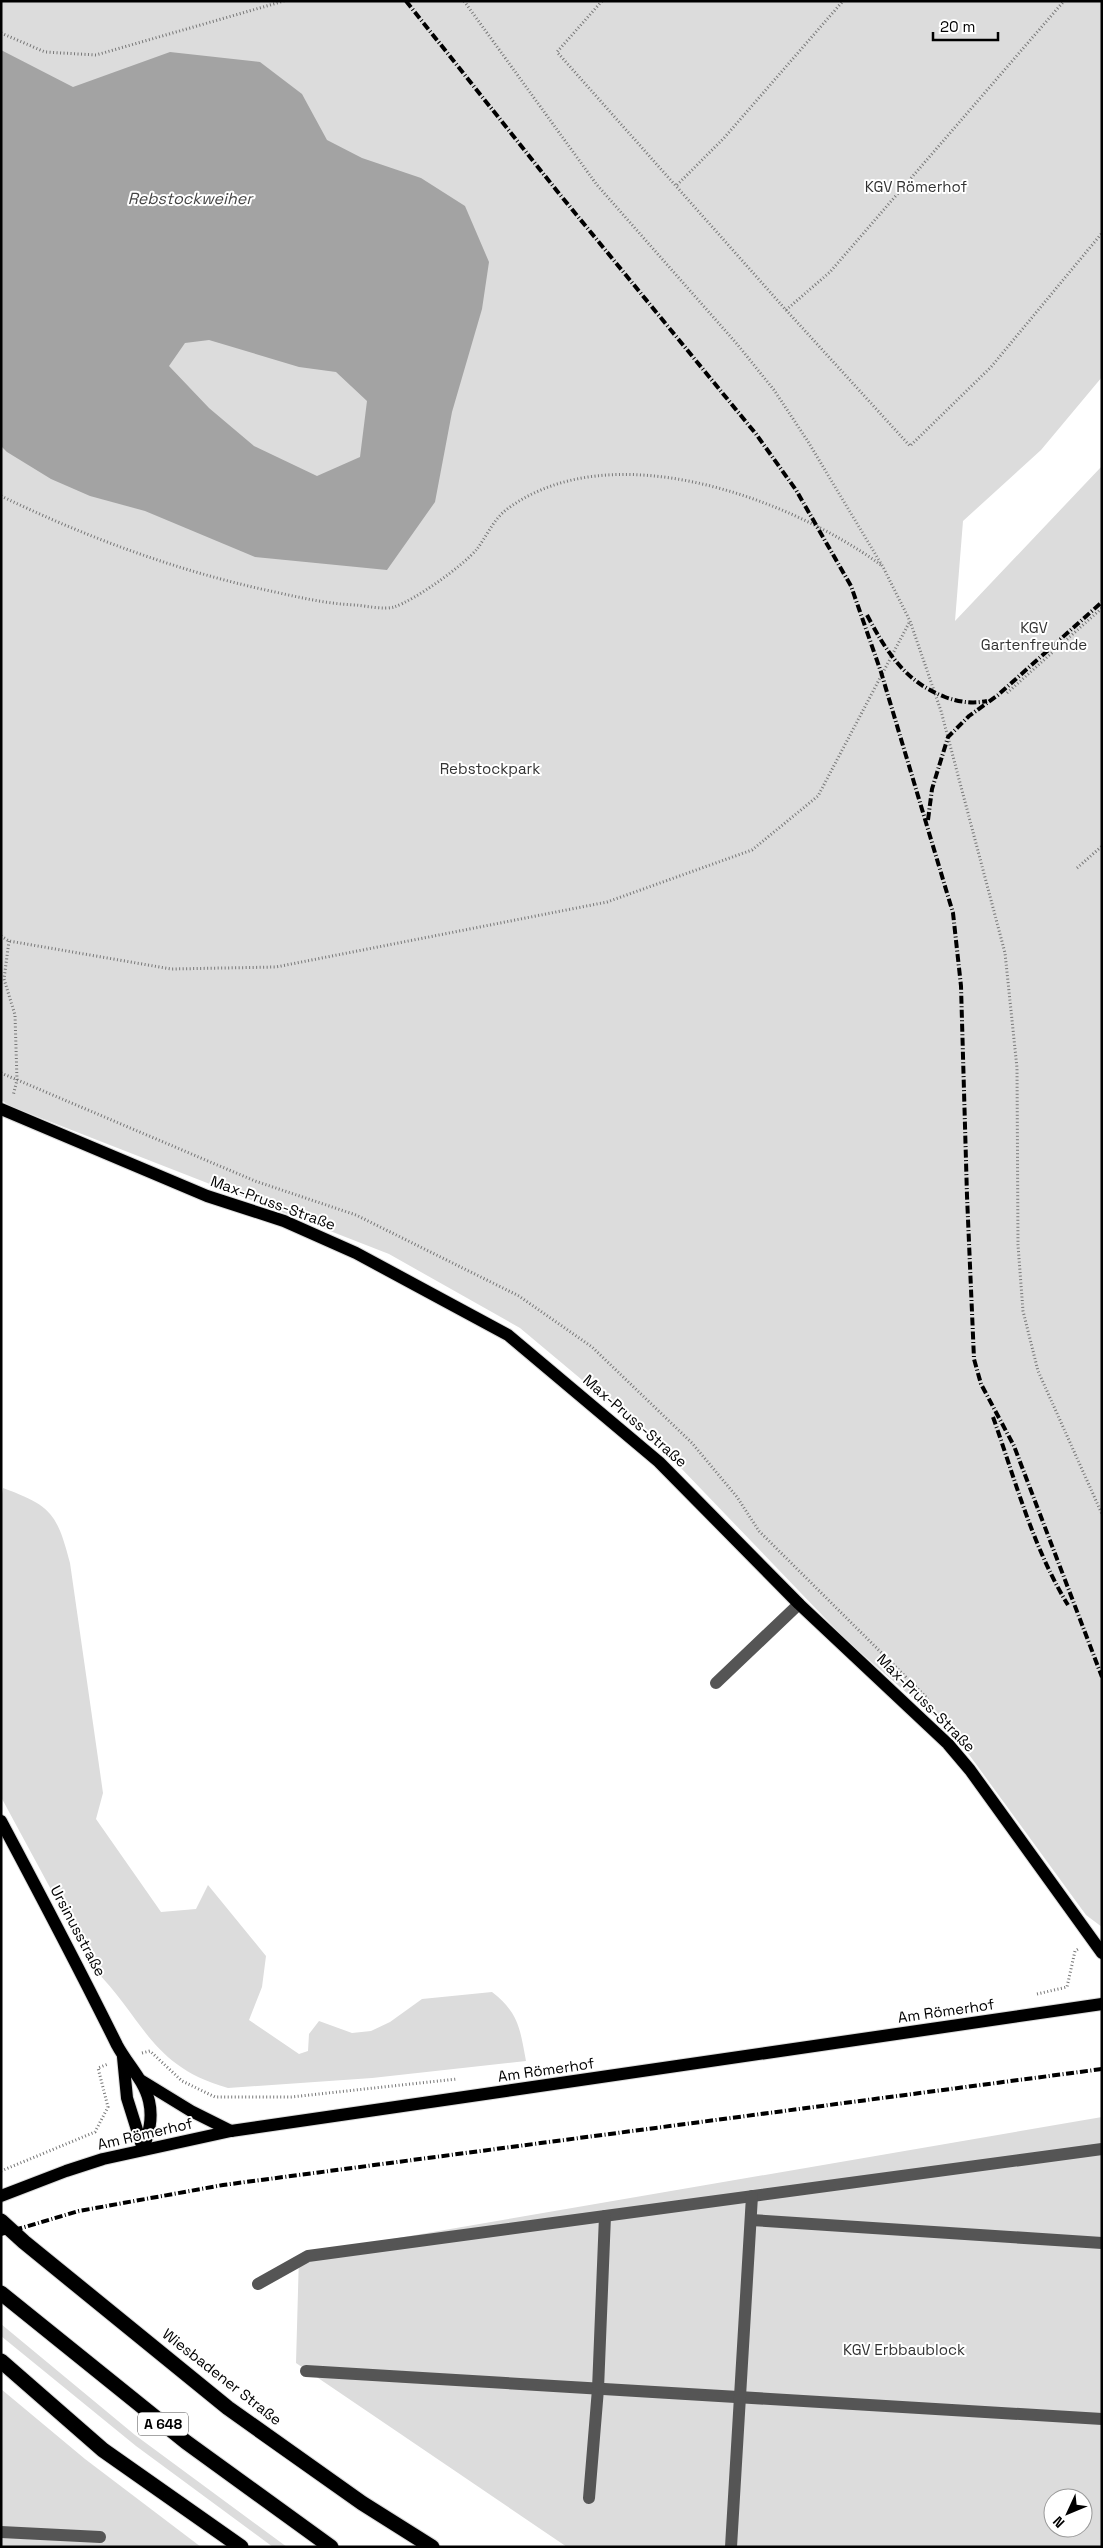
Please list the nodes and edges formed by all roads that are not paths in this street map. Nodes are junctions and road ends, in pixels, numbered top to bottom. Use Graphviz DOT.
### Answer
graph roads {
  1 [pos="1,1109"];
  2 [pos="799,1604"];
  3 [pos="716,1683"];
  4 [pos="1,1821"];
  5 [pos="1102,1953"];
  6 [pos="1102,2004"];
  7 [pos="123,2057"];
  8 [pos="139,2078"];
  9 [pos="231,2130"];
  10 [pos="143,2149"];
  11 [pos="1102,2149"];
  12 [pos="1,2196"];
  13 [pos="752,2196"];
  14 [pos="606,2216"];
  15 [pos="750,2220"];
  16 [pos="1,2221"];
  17 [pos="1102,2243"];
  18 [pos="258,2284"];
  19 [pos="1,2293"];
  20 [pos="1,2361"];
  21 [pos="306,2371"];
  22 [pos="598,2388"];
  23 [pos="739,2397"];
  24 [pos="1102,2419"];
  25 [pos="589,2498"];
  26 [pos="1,2532"];
  27 [pos="100,2537"];
  28 [pos="241,2547"];
  29 [pos="331,2547"];
  30 [pos="432,2547"];
  31 [pos="731,2547"];
  1 -- 2 [label="main road, Max-Pruss-Straße"];
  2 -- 3 [label="lane"];
  2 -- 5 [label="main road, Max-Pruss-Straße"];
  4 -- 7 [label="main road, Ursinusstraße"];
  6 -- 9 [label="main road, Am Römerhof"];
  7 -- 8 [label="main road, Ursinusstraße"];
  7 -- 10 [label="main road, Ursinusstraße"];
  8 -- 9 [label="main road, Ursinusstraße"];
  8 -- 10 [label="main road, Ursinusstraße"];
  9 -- 10 [label="main road, Am Römerhof"];
  10 -- 12 [label="main road, Am Römerhof"];
  11 -- 13 [label="lane"];
  13 -- 14 [label="lane"];
  13 -- 15 [label="lane"];
  14 -- 18 [label="lane"];
  14 -- 22 [label="lane"];
  15 -- 17 [label="lane"];
  15 -- 23 [label="lane"];
  16 -- 30 [label="highway, Wiesbadener Straße"];
  19 -- 29 [label="highway, A 648"];
  20 -- 28 [label="highway"];
  21 -- 22 [label="lane"];
  22 -- 23 [label="lane"];
  22 -- 25 [label="lane"];
  23 -- 24 [label="lane"];
  23 -- 31 [label="lane"];
  26 -- 27 [label="lane"];
}
